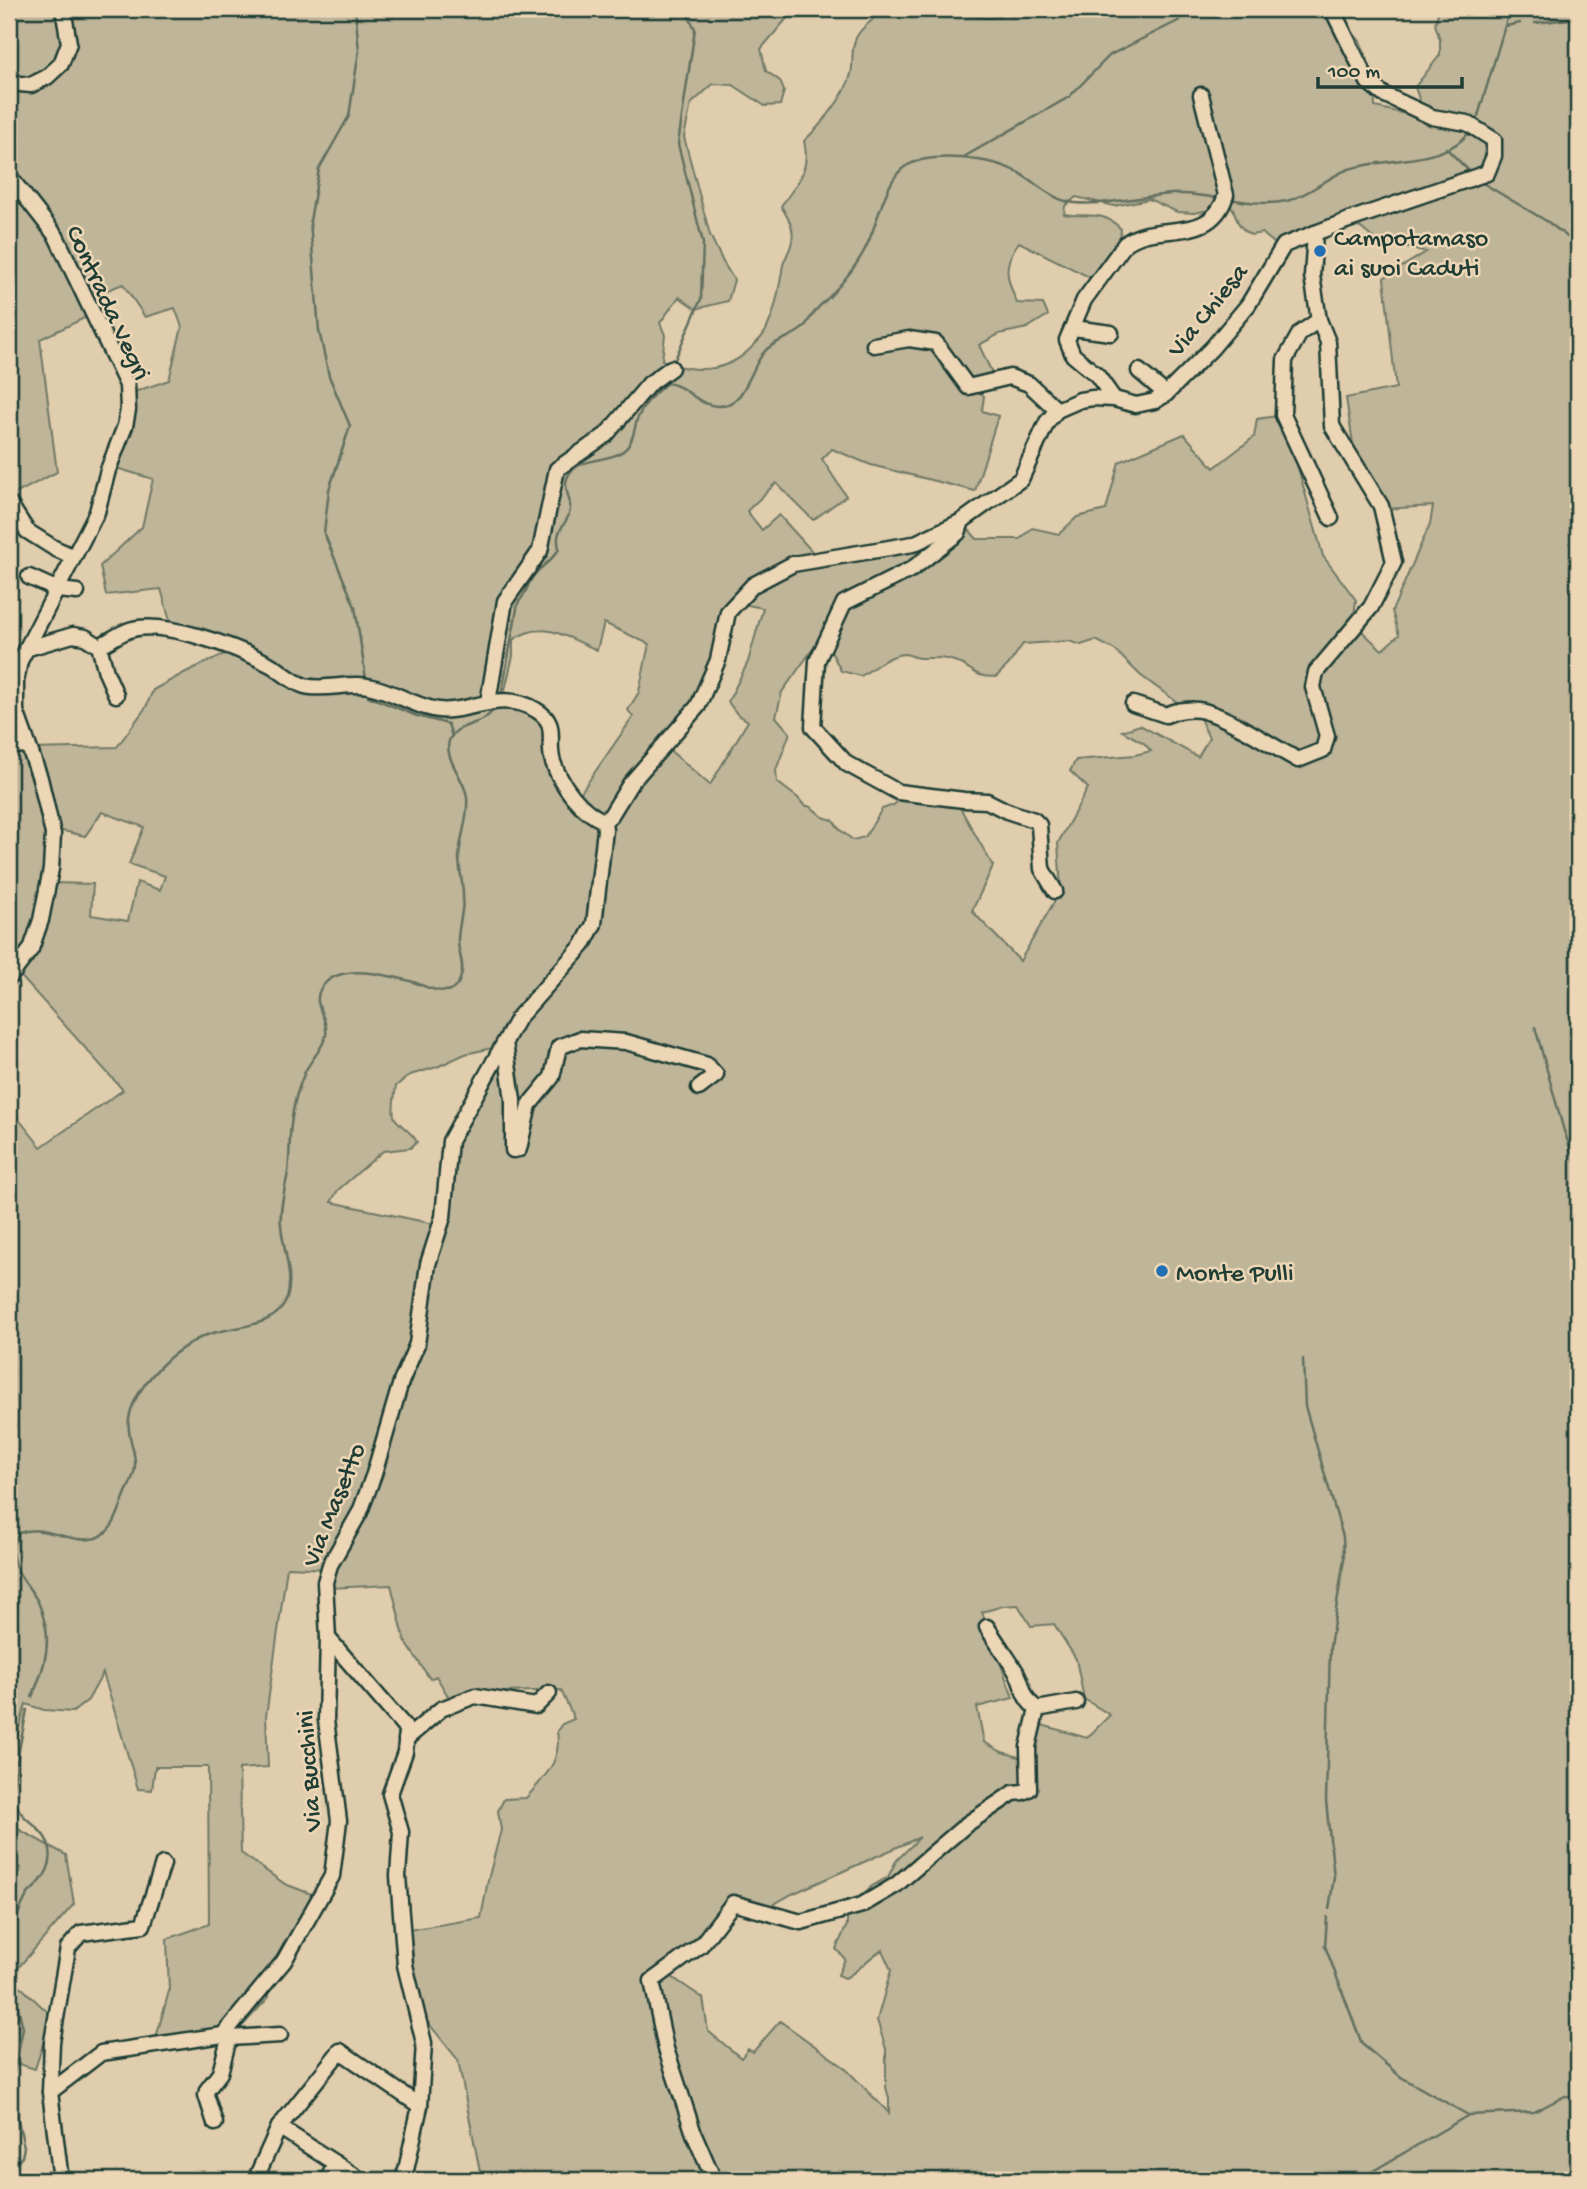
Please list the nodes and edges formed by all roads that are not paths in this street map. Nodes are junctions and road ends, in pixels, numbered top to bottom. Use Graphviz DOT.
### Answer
graph roads {
  1 [pos="63,9"];
  2 [pos="1332,9"];
  3 [pos="9,83"];
  4 [pos="1200,95"];
  5 [pos="9,176"];
  6 [pos="1315,233"];
  7 [pos="1319,320"];
  8 [pos="1073,328"];
  9 [pos="1111,333"];
  10 [pos="874,345"];
  11 [pos="671,368"];
  12 [pos="1139,371"];
  13 [pos="1166,394"];
  14 [pos="1114,399"];
  15 [pos="1057,410"];
  16 [pos="9,503"];
  17 [pos="1331,518"];
  18 [pos="962,521"];
  19 [pos="74,557"];
  20 [pos="29,577"];
  21 [pos="58,590"];
  22 [pos="77,592"];
  23 [pos="99,646"];
  24 [pos="25,649"];
  25 [pos="116,695"];
  26 [pos="495,702"];
  27 [pos="1132,704"];
  28 [pos="28,745"];
  29 [pos="9,746"];
  30 [pos="604,821"];
  31 [pos="1055,891"];
  32 [pos="9,978"];
  33 [pos="505,1042"];
  34 [pos="699,1088"];
  35 [pos="987,1627"];
  36 [pos="328,1638"];
  37 [pos="549,1693"];
  38 [pos="1076,1702"];
  39 [pos="1037,1709"];
  40 [pos="406,1739"];
  41 [pos="163,1864"];
  42 [pos="280,2035"];
  43 [pos="226,2036"];
  44 [pos="50,2092"];
  45 [pos="420,2106"];
  46 [pos="215,2123"];
  47 [pos="279,2127"];
  48 [pos="335,2163"];
  49 [pos="59,2180"];
  50 [pos="255,2180"];
  51 [pos="328,2180"];
  52 [pos="361,2180"];
  53 [pos="402,2180"];
  54 [pos="714,2180"];
  1 -- 3 [label="street"];
  2 -- 6 [label="street, Via Chiesa"];
  4 -- 8 [label="street"];
  5 -- 19 [label="street, Contrada Vegri"];
  6 -- 7 [label="street"];
  6 -- 13 [label="street, Via Chiesa"];
  7 -- 17 [label="street"];
  7 -- 27 [label="street"];
  8 -- 9 [label="street"];
  8 -- 14 [label="street"];
  10 -- 15 [label="street"];
  11 -- 26 [label="street"];
  12 -- 13 [label="street, Via Chiesa"];
  13 -- 14 [label="street, Via Chiesa"];
  14 -- 15 [label="street, Via Chiesa"];
  15 -- 18 [label="street"];
  16 -- 19 [label="street"];
  18 -- 30 [label="street"];
  18 -- 31 [label="street"];
  19 -- 21 [label="street, Contrada Vegri"];
  20 -- 21 [label="street"];
  21 -- 22 [label="street"];
  21 -- 24 [label="street, Contrada Vegri"];
  23 -- 24 [label="street"];
  23 -- 25 [label="street"];
  23 -- 26 [label="street"];
  24 -- 28 [label="street, Contrada Vegri"];
  26 -- 30 [label="street"];
  28 -- 29 [label="street"];
  28 -- 32 [label="street, Contrada Vegri"];
  30 -- 33 [label="street, Via Masetto"];
  33 -- 34 [label="street"];
  33 -- 36 [label="street, Via Masetto"];
  35 -- 39 [label="street"];
  36 -- 40 [label="street"];
  36 -- 43 [label="street, Via Bucchini"];
  37 -- 40 [label="street"];
  38 -- 39 [label="street"];
  39 -- 54 [label="street"];
  40 -- 45 [label="street"];
  41 -- 44 [label="street"];
  42 -- 43 [label="street"];
  43 -- 44 [label="street"];
  43 -- 46 [label="street, Via Bucchini"];
  44 -- 49 [label="street"];
  45 -- 47 [label="street"];
  45 -- 53 [label="street"];
  47 -- 48 [label="street"];
  47 -- 50 [label="street"];
  48 -- 51 [label="street"];
  48 -- 52 [label="street"];
}
